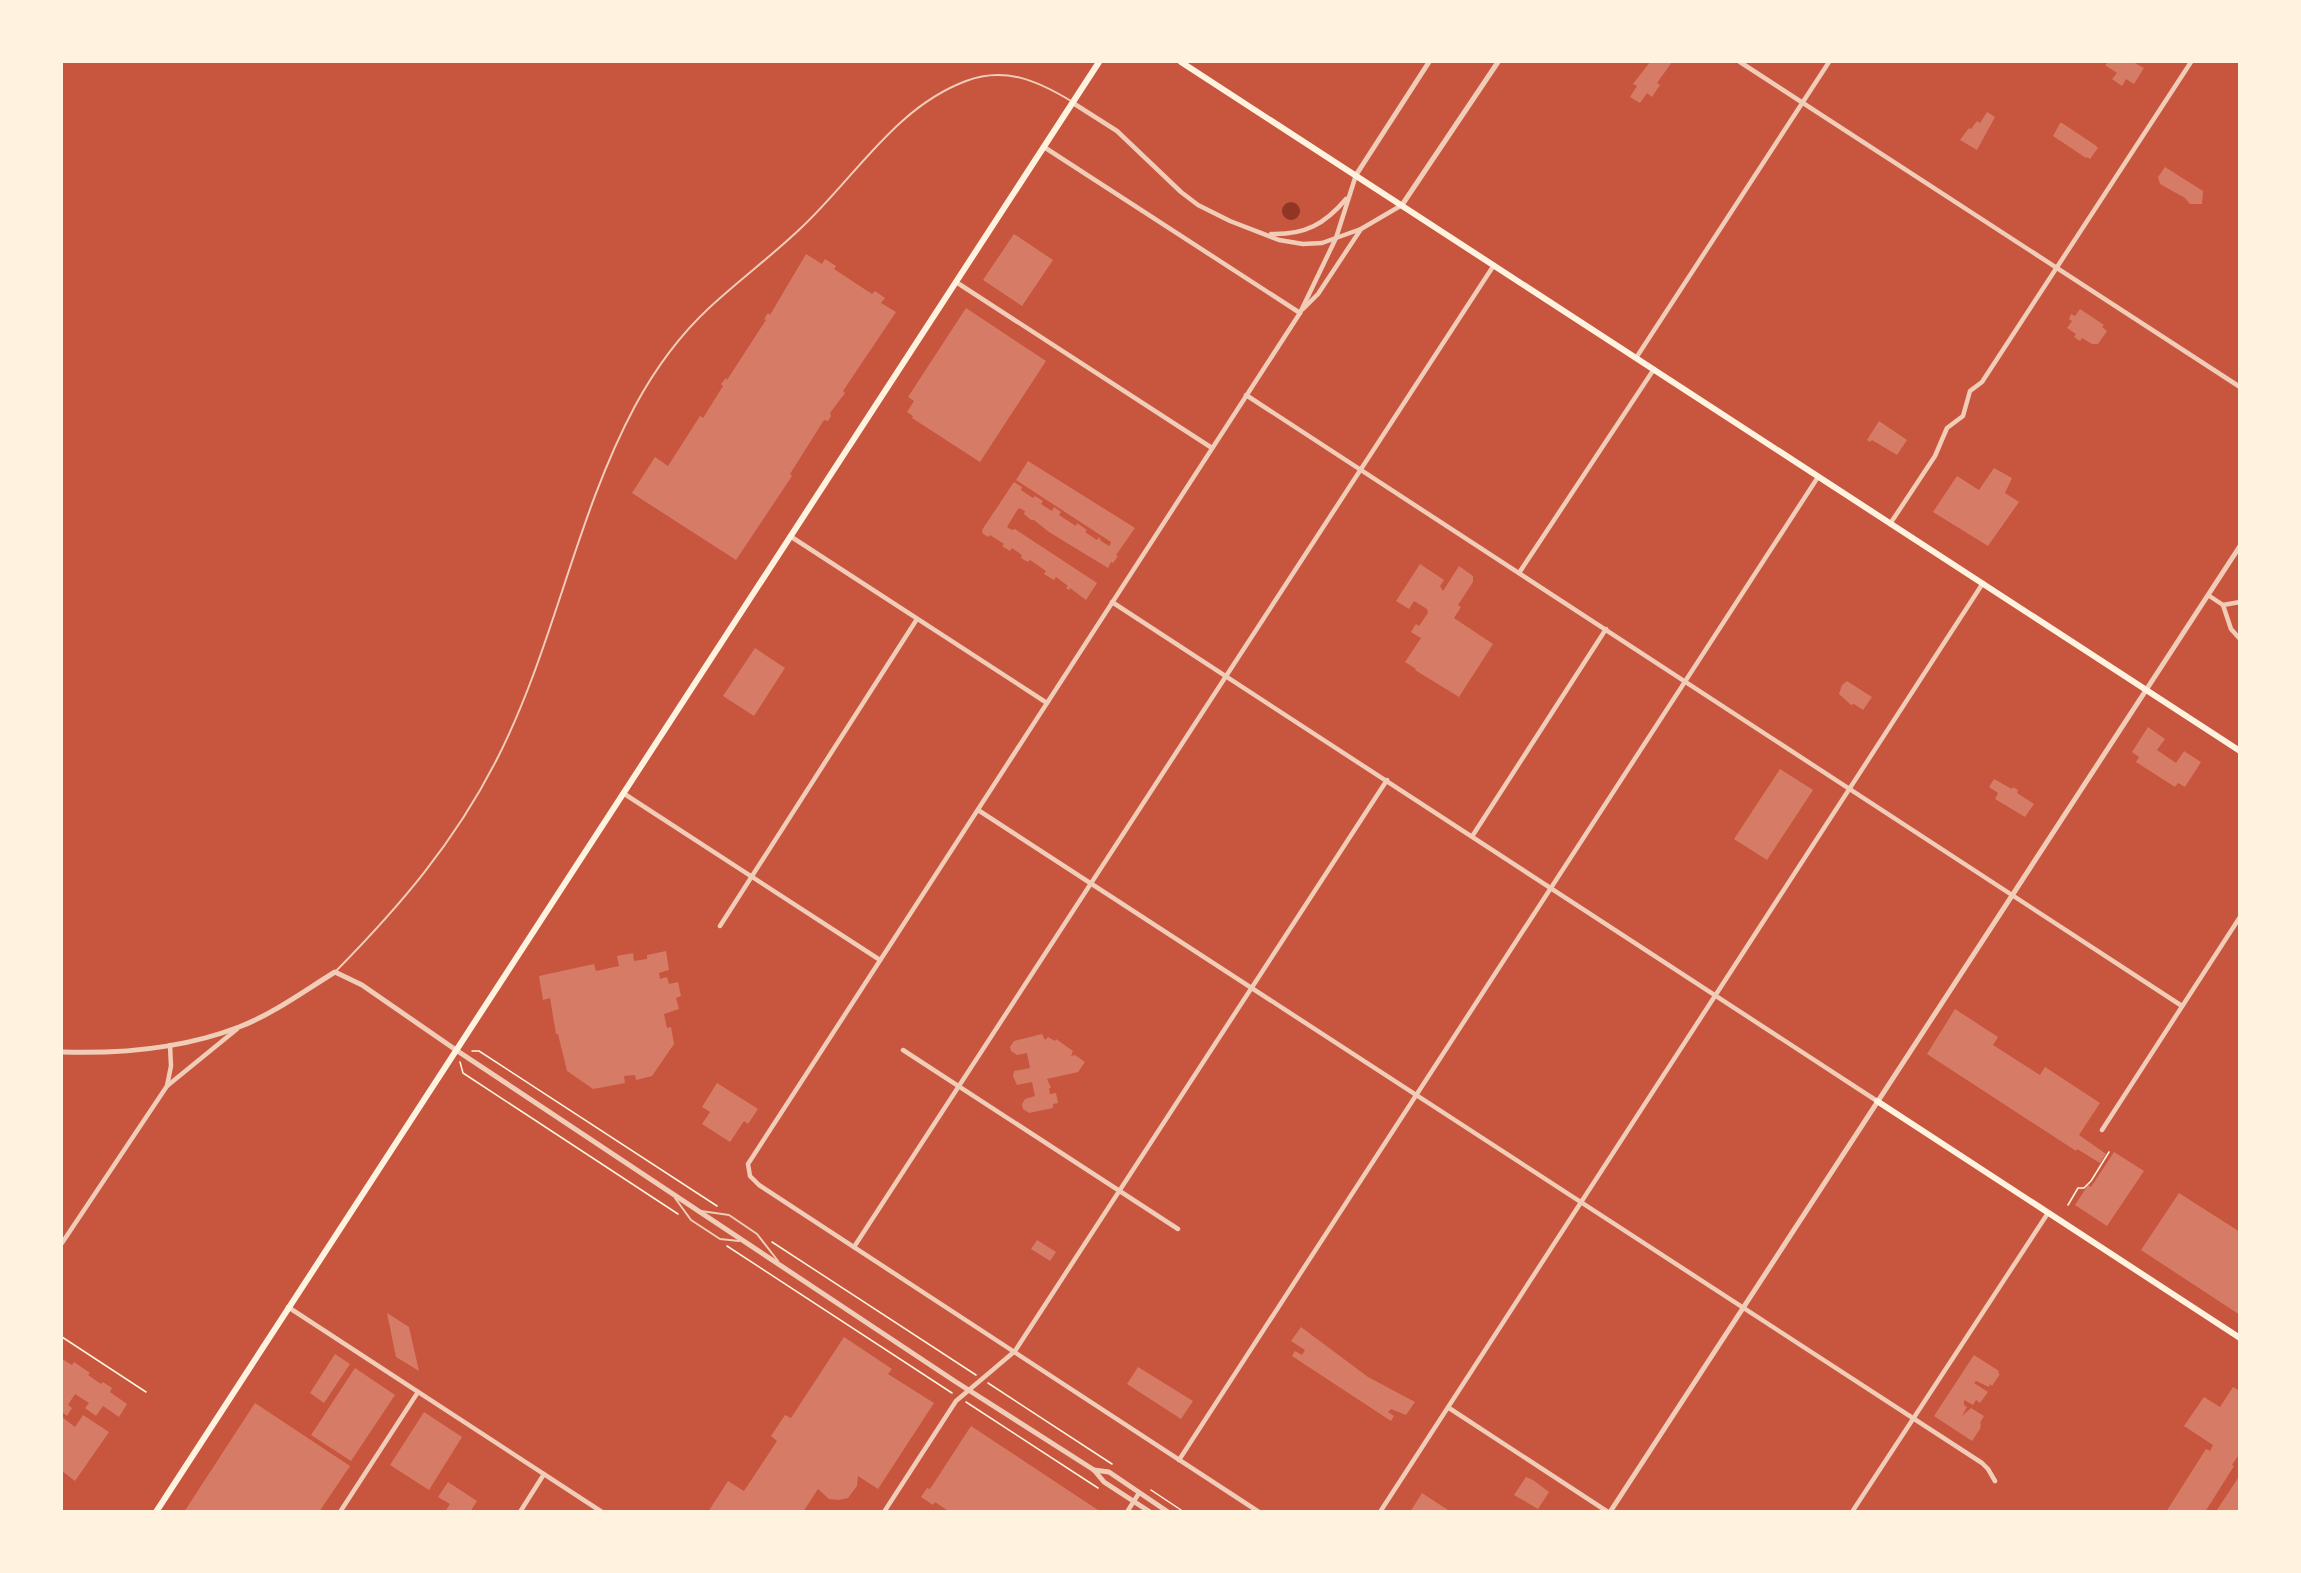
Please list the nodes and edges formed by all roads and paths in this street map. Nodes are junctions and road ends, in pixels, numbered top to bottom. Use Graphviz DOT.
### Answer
graph roads {
  1 [pos="1099,62"];
  2 [pos="1181,62"];
  3 [pos="1429,62"];
  4 [pos="1498,62"];
  5 [pos="1740,62"];
  6 [pos="1829,62"];
  7 [pos="2191,62"];
  8 [pos="1803,102"];
  9 [pos="1073,103"];
  10 [pos="1044,147"];
  11 [pos="1356,175"];
  12 [pos="1348,197"];
  13 [pos="1402,205"];
  14 [pos="1361,229"];
  15 [pos="1265,233"];
  16 [pos="1336,238"];
  17 [pos="1494,265"];
  18 [pos="2057,268"];
  19 [pos="956,282"];
  20 [pos="1300,313"];
  21 [pos="1636,358"];
  22 [pos="1654,369"];
  23 [pos="2240,387"];
  24 [pos="1246,395"];
  25 [pos="1212,448"];
  26 [pos="1361,469"];
  27 [pos="1818,477"];
  28 [pos="1890,524"];
  29 [pos="790,536"];
  30 [pos="2240,546"];
  31 [pos="1519,573"];
  32 [pos="1983,584"];
  33 [pos="2208,595"];
  34 [pos="1112,602"];
  35 [pos="2240,602"];
  36 [pos="2223,605"];
  37 [pos="917,619"];
  38 [pos="1606,629"];
  39 [pos="2240,639"];
  40 [pos="1226,675"];
  41 [pos="1685,681"];
  42 [pos="2145,690"];
  43 [pos="1047,703"];
  44 [pos="2240,751"];
  45 [pos="1388,780"];
  46 [pos="1850,789"];
  47 [pos="623,793"];
  48 [pos="978,810"];
  49 [pos="1473,835"];
  50 [pos="751,877"];
  51 [pos="1091,883"];
  52 [pos="1552,887"];
  53 [pos="2012,894"];
  54 [pos="2240,917"];
  55 [pos="720,926"];
  56 [pos="880,960"];
  57 [pos="335,972"];
  58 [pos="1252,988"];
  59 [pos="1716,995"];
  60 [pos="2182,1006"];
  61 [pos="240,1026"];
  62 [pos="170,1045"];
  63 [pos="456,1050"];
  64 [pos="903,1050"];
  65 [pos="479,1051"];
  66 [pos="62,1052"];
  67 [pos="463,1073"];
  68 [pos="515,1074"];
  69 [pos="167,1086"];
  70 [pos="960,1086"];
  71 [pos="1417,1096"];
  72 [pos="1877,1101"];
  73 [pos="508,1103"];
  74 [pos="2102,1130"];
  75 [pos="2109,1152"];
  76 [pos="1119,1191"];
  77 [pos="671,1193"];
  78 [pos="1581,1202"];
  79 [pos="2068,1205"];
  80 [pos="697,1210"];
  81 [pos="2048,1213"];
  82 [pos="1178,1229"];
  83 [pos="744,1241"];
  84 [pos="62,1242"];
  85 [pos="854,1247"];
  86 [pos="782,1266"];
  87 [pos="288,1307"];
  88 [pos="1743,1308"];
  89 [pos="62,1337"];
  90 [pos="2240,1338"];
  91 [pos="1015,1351"];
  92 [pos="970,1371"];
  93 [pos="982,1379"];
  94 [pos="969,1390"];
  95 [pos="146,1392"];
  96 [pos="418,1392"];
  97 [pos="1449,1408"];
  98 [pos="1914,1418"];
  99 [pos="1009,1431"];
  100 [pos="1179,1460"];
  101 [pos="1119,1469"];
  102 [pos="1094,1470"];
  103 [pos="544,1474"];
  104 [pos="1995,1481"];
  105 [pos="1146,1487"];
  106 [pos="1104,1492"];
  107 [pos="1139,1493"];
  108 [pos="1134,1501"];
  109 [pos="156,1512"];
  110 [pos="340,1512"];
  111 [pos="520,1512"];
  112 [pos="602,1512"];
  113 [pos="884,1512"];
  114 [pos="1127,1512"];
  115 [pos="1150,1512"];
  116 [pos="1168,1512"];
  117 [pos="1184,1512"];
  118 [pos="1259,1512"];
  119 [pos="1380,1512"];
  120 [pos="1609,1512"];
  121 [pos="1852,1512"];
  1 -- 9 [label="main road"];
  2 -- 11 [label="main road"];
  3 -- 11 [label="street"];
  4 -- 13 [label="street"];
  5 -- 8 [label="street"];
  6 -- 8 [label="street"];
  7 -- 18 [label="street"];
  8 -- 18 [label="street"];
  8 -- 21 [label="street"];
  9 -- 10 [label="main road"];
  9 -- 15 [label="street"];
  9 -- 57 [label="lane"];
  10 -- 19 [label="main road"];
  10 -- 20 [label="street"];
  11 -- 12 [label="street"];
  11 -- 13 [label="main road"];
  12 -- 15 [label="street"];
  12 -- 16 [label="street"];
  13 -- 14 [label="street"];
  13 -- 17 [label="main road"];
  14 -- 16 [label="street"];
  14 -- 20 [label="street"];
  15 -- 16 [label="street"];
  16 -- 20 [label="street"];
  17 -- 21 [label="main road"];
  17 -- 26 [label="street"];
  18 -- 23 [label="street"];
  18 -- 28 [label="street"];
  19 -- 25 [label="street"];
  19 -- 29 [label="main road"];
  20 -- 24 [label="street"];
  21 -- 22 [label="main road"];
  22 -- 27 [label="main road"];
  22 -- 31 [label="street"];
  24 -- 25 [label="street"];
  24 -- 26 [label="street"];
  25 -- 34 [label="street"];
  26 -- 31 [label="street"];
  26 -- 40 [label="street"];
  27 -- 28 [label="main road"];
  27 -- 41 [label="street"];
  28 -- 32 [label="main road"];
  29 -- 37 [label="street"];
  29 -- 47 [label="main road"];
  30 -- 33 [label="street"];
  31 -- 38 [label="street"];
  32 -- 42 [label="main road"];
  32 -- 46 [label="street"];
  33 -- 36 [label="street"];
  33 -- 42 [label="street"];
  34 -- 40 [label="street"];
  34 -- 43 [label="street"];
  35 -- 36 [label="street"];
  36 -- 39 [label="street"];
  37 -- 43 [label="street"];
  37 -- 50 [label="street"];
  38 -- 41 [label="street"];
  38 -- 49 [label="street"];
  40 -- 45 [label="street"];
  40 -- 51 [label="street"];
  41 -- 46 [label="street"];
  41 -- 52 [label="street"];
  42 -- 44 [label="main road"];
  42 -- 53 [label="street"];
  43 -- 48 [label="street"];
  45 -- 49 [label="street"];
  45 -- 58 [label="street"];
  46 -- 53 [label="street"];
  46 -- 59 [label="street"];
  47 -- 50 [label="street"];
  47 -- 63 [label="main road"];
  48 -- 51 [label="street"];
  48 -- 56 [label="street"];
  49 -- 52 [label="street"];
  50 -- 55 [label="street"];
  50 -- 56 [label="street"];
  51 -- 58 [label="street"];
  51 -- 70 [label="street"];
  52 -- 59 [label="street"];
  52 -- 71 [label="street"];
  53 -- 60 [label="street"];
  53 -- 72 [label="street"];
  54 -- 60 [label="street"];
  56 -- 85 [label="street"];
  57 -- 61 [label="street"];
  57 -- 63 [label="street"];
  58 -- 71 [label="street"];
  58 -- 76 [label="street"];
  59 -- 72 [label="street"];
  59 -- 78 [label="street"];
  60 -- 74 [label="street"];
  61 -- 62 [label="street"];
  61 -- 69 [label="street"];
  62 -- 66 [label="street"];
  62 -- 69 [label="street"];
  63 -- 77 [label="street"];
  63 -- 87 [label="main road"];
  64 -- 70 [label="street"];
  65 -- 68 [label="path"];
  67 -- 73 [label="path"];
  69 -- 84 [label="street"];
  70 -- 76 [label="street"];
  70 -- 85 [label="street"];
  71 -- 78 [label="street"];
  71 -- 100 [label="street"];
  72 -- 81 [label="main road"];
  72 -- 88 [label="street"];
  75 -- 79 [label="path"];
  76 -- 82 [label="street"];
  76 -- 91 [label="street"];
  77 -- 80 [label="street"];
  77 -- 83 [label="lane"];
  78 -- 88 [label="street"];
  78 -- 97 [label="street"];
  80 -- 83 [label="street"];
  80 -- 86 [label="lane"];
  81 -- 90 [label="main road"];
  81 -- 98 [label="street"];
  83 -- 86 [label="street"];
  85 -- 91 [label="street"];
  86 -- 94 [label="street"];
  87 -- 96 [label="street"];
  87 -- 109 [label="main road"];
  88 -- 98 [label="street"];
  88 -- 120 [label="street"];
  89 -- 95 [label="path"];
  91 -- 93 [label="street"];
  91 -- 100 [label="street"];
  92 -- 93 [label="path"];
  93 -- 94 [label="street"];
  93 -- 101 [label="path"];
  94 -- 102 [label="street"];
  94 -- 113 [label="street"];
  96 -- 103 [label="street"];
  96 -- 110 [label="street"];
  97 -- 119 [label="street"];
  97 -- 120 [label="street"];
  98 -- 104 [label="street"];
  98 -- 121 [label="street"];
  99 -- 106 [label="path"];
  100 -- 118 [label="street"];
  102 -- 107 [label="street"];
  102 -- 108 [label="street"];
  103 -- 111 [label="street"];
  103 -- 112 [label="street"];
  105 -- 117 [label="path"];
  107 -- 108 [label="street"];
  107 -- 116 [label="street"];
  108 -- 114 [label="street"];
  108 -- 115 [label="street"];
}
